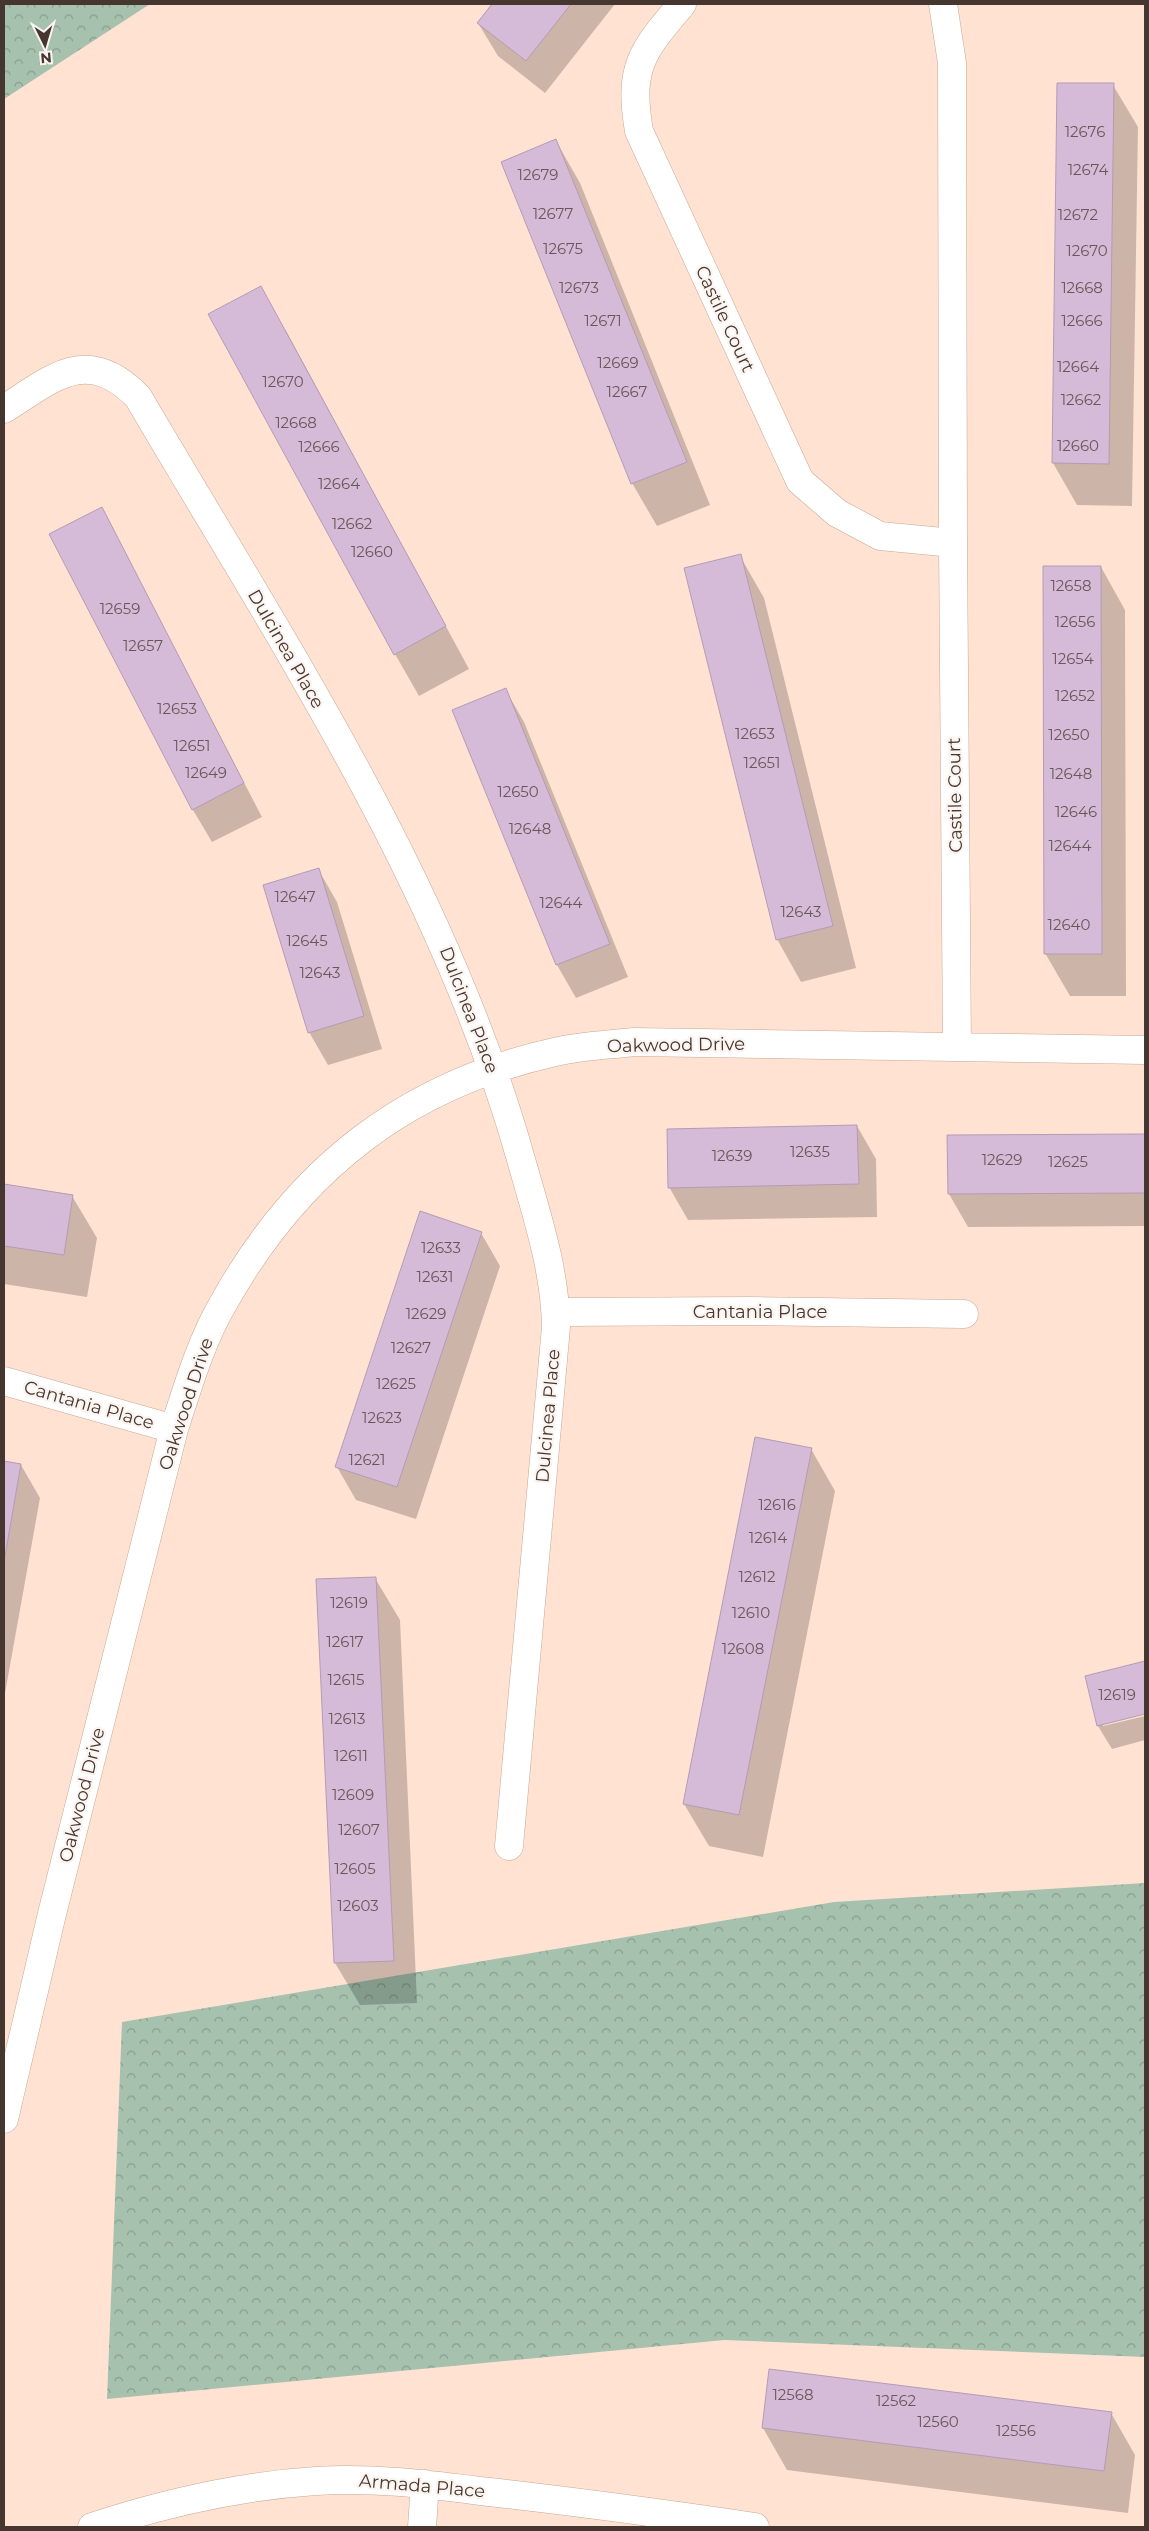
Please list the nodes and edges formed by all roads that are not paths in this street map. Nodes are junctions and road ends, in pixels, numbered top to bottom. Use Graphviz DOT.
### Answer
graph roads {
  1 [pos="682,4"];
  2 [pos="943,4"];
  3 [pos="4,409"];
  4 [pos="953,542"];
  5 [pos="957,1047"];
  6 [pos="1145,1050"];
  7 [pos="492,1069"];
  8 [pos="556,1312"];
  9 [pos="964,1314"];
  10 [pos="4,1381"];
  11 [pos="174,1429"];
  12 [pos="509,1846"];
  13 [pos="4,2119"];
  14 [pos="425,2484"];
  15 [pos="92,2527"];
  16 [pos="422,2527"];
  17 [pos="755,2527"];
  1 -- 4 [label="street, Castile Court"];
  2 -- 4 [label="street, Castile Court"];
  3 -- 7 [label="street, Dulcinea Place"];
  4 -- 5 [label="street, Castile Court"];
  5 -- 6 [label="street, Oakwood Drive"];
  5 -- 7 [label="street, Oakwood Drive"];
  7 -- 8 [label="street, Dulcinea Place"];
  7 -- 11 [label="street, Oakwood Drive"];
  8 -- 9 [label="street, Cantania Place"];
  8 -- 12 [label="street, Dulcinea Place"];
  10 -- 11 [label="street, Cantania Place"];
  11 -- 13 [label="street, Oakwood Drive"];
  14 -- 15 [label="street, Armada Place"];
  14 -- 16 [label="street"];
  14 -- 17 [label="street, Armada Place"];
}
